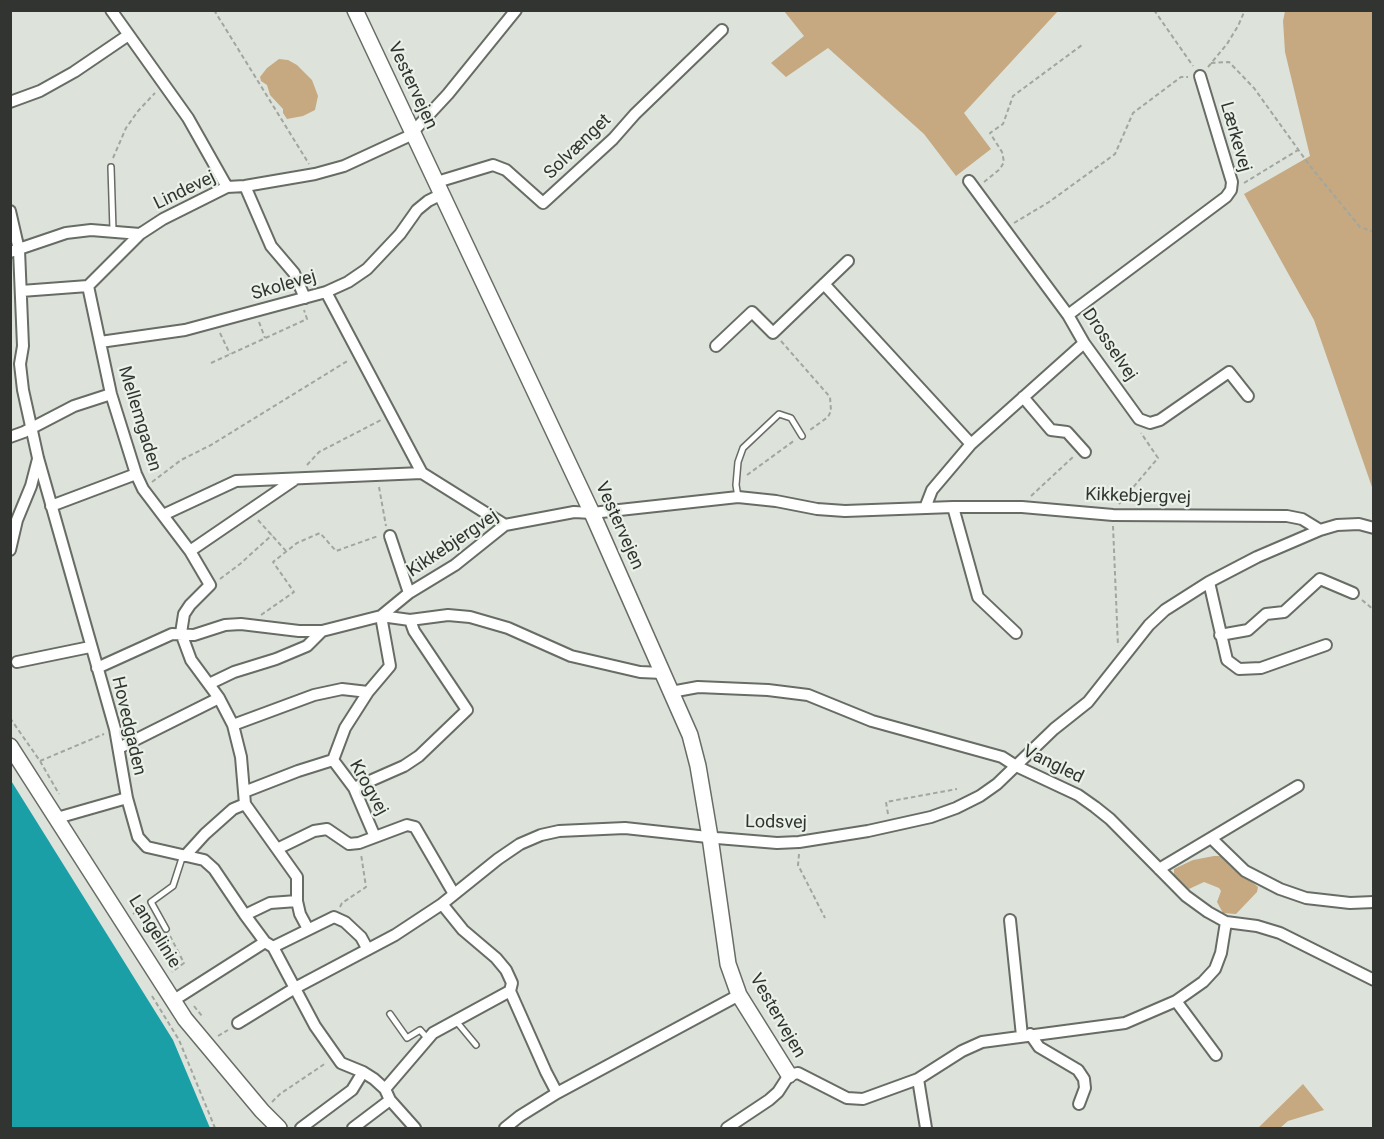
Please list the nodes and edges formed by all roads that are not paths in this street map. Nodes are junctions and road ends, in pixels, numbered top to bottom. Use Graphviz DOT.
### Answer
graph roads {
  1 [pos="111,10"];
  2 [pos="355,10"];
  3 [pos="516,10"];
  4 [pos="722,30"];
  5 [pos="127,36"];
  6 [pos="1200,76"];
  7 [pos="10,102"];
  8 [pos="414,132"];
  9 [pos="111,168"];
  10 [pos="972,185"];
  11 [pos="246,186"];
  12 [pos="226,187"];
  13 [pos="440,188"];
  14 [pos="10,211"];
  15 [pos="113,230"];
  16 [pos="140,234"];
  17 [pos="15,251"];
  18 [pos="848,261"];
  19 [pos="824,284"];
  20 [pos="88,286"];
  21 [pos="21,291"];
  22 [pos="326,292"];
  23 [pos="303,298"];
  24 [pos="1068,315"];
  25 [pos="100,342"];
  26 [pos="1084,343"];
  27 [pos="716,346"];
  28 [pos="15,365"];
  29 [pos="111,394"];
  30 [pos="1248,396"];
  31 [pos="1023,397"];
  32 [pos="33,427"];
  33 [pos="802,436"];
  34 [pos="10,437"];
  35 [pos="971,444"];
  36 [pos="1083,450"];
  37 [pos="38,458"];
  38 [pos="422,473"];
  39 [pos="136,474"];
  40 [pos="295,480"];
  41 [pos="738,497"];
  42 [pos="51,506"];
  43 [pos="953,507"];
  44 [pos="925,508"];
  45 [pos="591,513"];
  46 [pos="163,515"];
  47 [pos="14,518"];
  48 [pos="505,525"];
  49 [pos="1374,528"];
  50 [pos="1320,530"];
  51 [pos="390,536"];
  52 [pos="10,550"];
  53 [pos="190,551"];
  54 [pos="1209,582"];
  55 [pos="409,593"];
  56 [pos="1353,593"];
  57 [pos="381,616"];
  58 [pos="410,620"];
  59 [pos="322,631"];
  60 [pos="181,633"];
  61 [pos="1016,633"];
  62 [pos="1220,635"];
  63 [pos="1326,645"];
  64 [pos="90,647"];
  65 [pos="17,662"];
  66 [pos="97,668"];
  67 [pos="663,674"];
  68 [pos="209,684"];
  69 [pos="368,692"];
  70 [pos="671,692"];
  71 [pos="219,698"];
  72 [pos="233,725"];
  73 [pos="10,746"];
  74 [pos="119,748"];
  75 [pos="333,760"];
  76 [pos="1016,766"];
  77 [pos="1298,786"];
  78 [pos="354,788"];
  79 [pos="127,798"];
  80 [pos="244,798"];
  81 [pos="57,818"];
  82 [pos="375,837"];
  83 [pos="710,837"];
  84 [pos="1211,838"];
  85 [pos="277,849"];
  86 [pos="184,856"];
  87 [pos="1159,869"];
  88 [pos="454,894"];
  89 [pos="297,902"];
  90 [pos="1374,902"];
  91 [pos="442,904"];
  92 [pos="245,915"];
  93 [pos="1010,920"];
  94 [pos="1226,922"];
  95 [pos="166,929"];
  96 [pos="308,929"];
  97 [pos="269,945"];
  98 [pos="367,948"];
  99 [pos="1374,980"];
  100 [pos="295,988"];
  101 [pos="510,991"];
  102 [pos="739,995"];
  103 [pos="174,1000"];
  104 [pos="1176,1001"];
  105 [pos="390,1014"];
  106 [pos="455,1020"];
  107 [pos="238,1023"];
  108 [pos="1026,1035"];
  109 [pos="428,1039"];
  110 [pos="476,1045"];
  111 [pos="1215,1055"];
  112 [pos="363,1072"];
  113 [pos="789,1075"];
  114 [pos="918,1079"];
  115 [pos="385,1089"];
  116 [pos="557,1093"];
  117 [pos="390,1100"];
  118 [pos="1079,1104"];
  119 [pos="279,1128"];
  120 [pos="301,1128"];
  121 [pos="353,1128"];
  122 [pos="415,1128"];
  123 [pos="505,1128"];
  124 [pos="727,1128"];
  125 [pos="926,1128"];
  1 -- 5 [label="street"];
  2 -- 8 [label="street, Vestervejen"];
  3 -- 8 [label="street"];
  4 -- 13 [label="street, Solvænget"];
  5 -- 7 [label="street"];
  5 -- 12 [label="street"];
  6 -- 24 [label="street, Lærkevej"];
  8 -- 11 [label="street, Lindevej"];
  8 -- 13 [label="street, Vestervejen"];
  9 -- 15 [label="lane"];
  10 -- 24 [label="street, Drosselvej"];
  11 -- 12 [label="street, Lindevej"];
  11 -- 23 [label="street"];
  12 -- 16 [label="street, Lindevej"];
  13 -- 22 [label="street, Skolevej"];
  13 -- 45 [label="street, Vestervejen"];
  14 -- 17 [label="street, Hovedgaden"];
  15 -- 16 [label="street"];
  15 -- 17 [label="street"];
  16 -- 20 [label="street, Lindevej"];
  17 -- 21 [label="street, Hovedgaden"];
  18 -- 19 [label="street"];
  19 -- 27 [label="street"];
  19 -- 35 [label="street"];
  20 -- 21 [label="street"];
  20 -- 25 [label="street, Mellemgaden"];
  21 -- 28 [label="street, Hovedgaden"];
  22 -- 23 [label="street, Skolevej"];
  22 -- 38 [label="street"];
  23 -- 25 [label="street, Skolevej"];
  24 -- 26 [label="street, Drosselvej"];
  25 -- 29 [label="street, Mellemgaden"];
  26 -- 30 [label="street, Drosselvej"];
  26 -- 31 [label="street"];
  28 -- 32 [label="street, Hovedgaden"];
  29 -- 32 [label="street"];
  29 -- 39 [label="street, Mellemgaden"];
  31 -- 35 [label="street"];
  31 -- 36 [label="street"];
  32 -- 34 [label="street"];
  32 -- 37 [label="street, Hovedgaden"];
  33 -- 41 [label="lane"];
  35 -- 44 [label="street"];
  37 -- 42 [label="street, Hovedgaden"];
  37 -- 47 [label="street"];
  38 -- 40 [label="street"];
  38 -- 48 [label="street"];
  39 -- 42 [label="street"];
  39 -- 46 [label="street, Mellemgaden"];
  40 -- 46 [label="street"];
  40 -- 53 [label="street"];
  41 -- 44 [label="street, Kikkebjergvej"];
  41 -- 45 [label="street, Kikkebjergvej"];
  42 -- 64 [label="street, Hovedgaden"];
  43 -- 44 [label="street, Kikkebjergvej"];
  43 -- 50 [label="street, Kikkebjergvej"];
  43 -- 61 [label="street"];
  45 -- 48 [label="street, Kikkebjergvej"];
  45 -- 67 [label="street, Vestervejen"];
  46 -- 53 [label="street, Mellemgaden"];
  47 -- 52 [label="street"];
  48 -- 55 [label="street, Kikkebjergvej"];
  49 -- 50 [label="street, Lodsvej"];
  50 -- 54 [label="street, Lodsvej"];
  51 -- 55 [label="street"];
  53 -- 60 [label="street, Mellemgaden"];
  54 -- 62 [label="street"];
  54 -- 76 [label="street, Lodsvej"];
  55 -- 57 [label="street, Kikkebjergvej"];
  56 -- 62 [label="street"];
  57 -- 58 [label="street"];
  57 -- 59 [label="street, Kikkebjergvej"];
  57 -- 69 [label="street, Krogvej"];
  58 -- 67 [label="street"];
  58 -- 78 [label="street"];
  59 -- 60 [label="street, Kikkebjergvej"];
  59 -- 68 [label="street"];
  60 -- 66 [label="street, Kikkebjergvej"];
  60 -- 68 [label="street"];
  62 -- 63 [label="street"];
  64 -- 65 [label="street"];
  64 -- 66 [label="street, Hovedgaden"];
  66 -- 74 [label="street, Hovedgaden"];
  67 -- 70 [label="street, Vestervejen"];
  68 -- 71 [label="street"];
  69 -- 72 [label="street"];
  69 -- 75 [label="street, Krogvej"];
  70 -- 76 [label="street, Vangled"];
  70 -- 83 [label="street, Vestervejen"];
  71 -- 72 [label="street"];
  71 -- 74 [label="street"];
  72 -- 80 [label="street"];
  73 -- 81 [label="street, Langelinie"];
  74 -- 79 [label="street, Hovedgaden"];
  75 -- 78 [label="street, Krogvej"];
  75 -- 80 [label="street"];
  76 -- 83 [label="street, Lodsvej"];
  76 -- 87 [label="street, Vangled"];
  77 -- 84 [label="street"];
  78 -- 82 [label="street, Krogvej"];
  79 -- 81 [label="street"];
  79 -- 86 [label="street, Hovedgaden"];
  80 -- 85 [label="street"];
  80 -- 86 [label="street"];
  81 -- 103 [label="street, Langelinie"];
  82 -- 85 [label="street"];
  82 -- 88 [label="street, Krogvej"];
  83 -- 88 [label="street, Lodsvej"];
  83 -- 102 [label="street, Vestervejen"];
  84 -- 87 [label="street"];
  84 -- 90 [label="street"];
  85 -- 89 [label="street"];
  86 -- 92 [label="street, Hovedgaden"];
  86 -- 95 [label="lane"];
  87 -- 94 [label="street, Vangled"];
  88 -- 91 [label="street, Lodsvej"];
  89 -- 92 [label="street"];
  89 -- 96 [label="street"];
  91 -- 98 [label="street, Lodsvej"];
  91 -- 101 [label="street"];
  92 -- 97 [label="street, Hovedgaden"];
  93 -- 108 [label="street"];
  94 -- 99 [label="street, Vangled"];
  94 -- 104 [label="street"];
  96 -- 97 [label="street"];
  96 -- 98 [label="street"];
  97 -- 100 [label="street, Hovedgaden"];
  97 -- 103 [label="street"];
  98 -- 100 [label="street, Lodsvej"];
  100 -- 107 [label="street, Lodsvej"];
  100 -- 112 [label="street, Hovedgaden"];
  101 -- 106 [label="street"];
  101 -- 116 [label="street"];
  102 -- 113 [label="street, Vestervejen"];
  102 -- 116 [label="street"];
  103 -- 119 [label="street, Langelinie"];
  104 -- 108 [label="street"];
  104 -- 111 [label="street"];
  105 -- 109 [label="lane"];
  106 -- 109 [label="street"];
  106 -- 110 [label="lane"];
  108 -- 114 [label="street"];
  108 -- 118 [label="street"];
  109 -- 115 [label="street"];
  112 -- 115 [label="street, Hovedgaden"];
  112 -- 120 [label="street"];
  113 -- 114 [label="street"];
  113 -- 124 [label="street"];
  114 -- 125 [label="street"];
  115 -- 117 [label="street, Hovedgaden"];
  116 -- 123 [label="street"];
  117 -- 121 [label="street"];
  117 -- 122 [label="street, Hovedgaden"];
}
